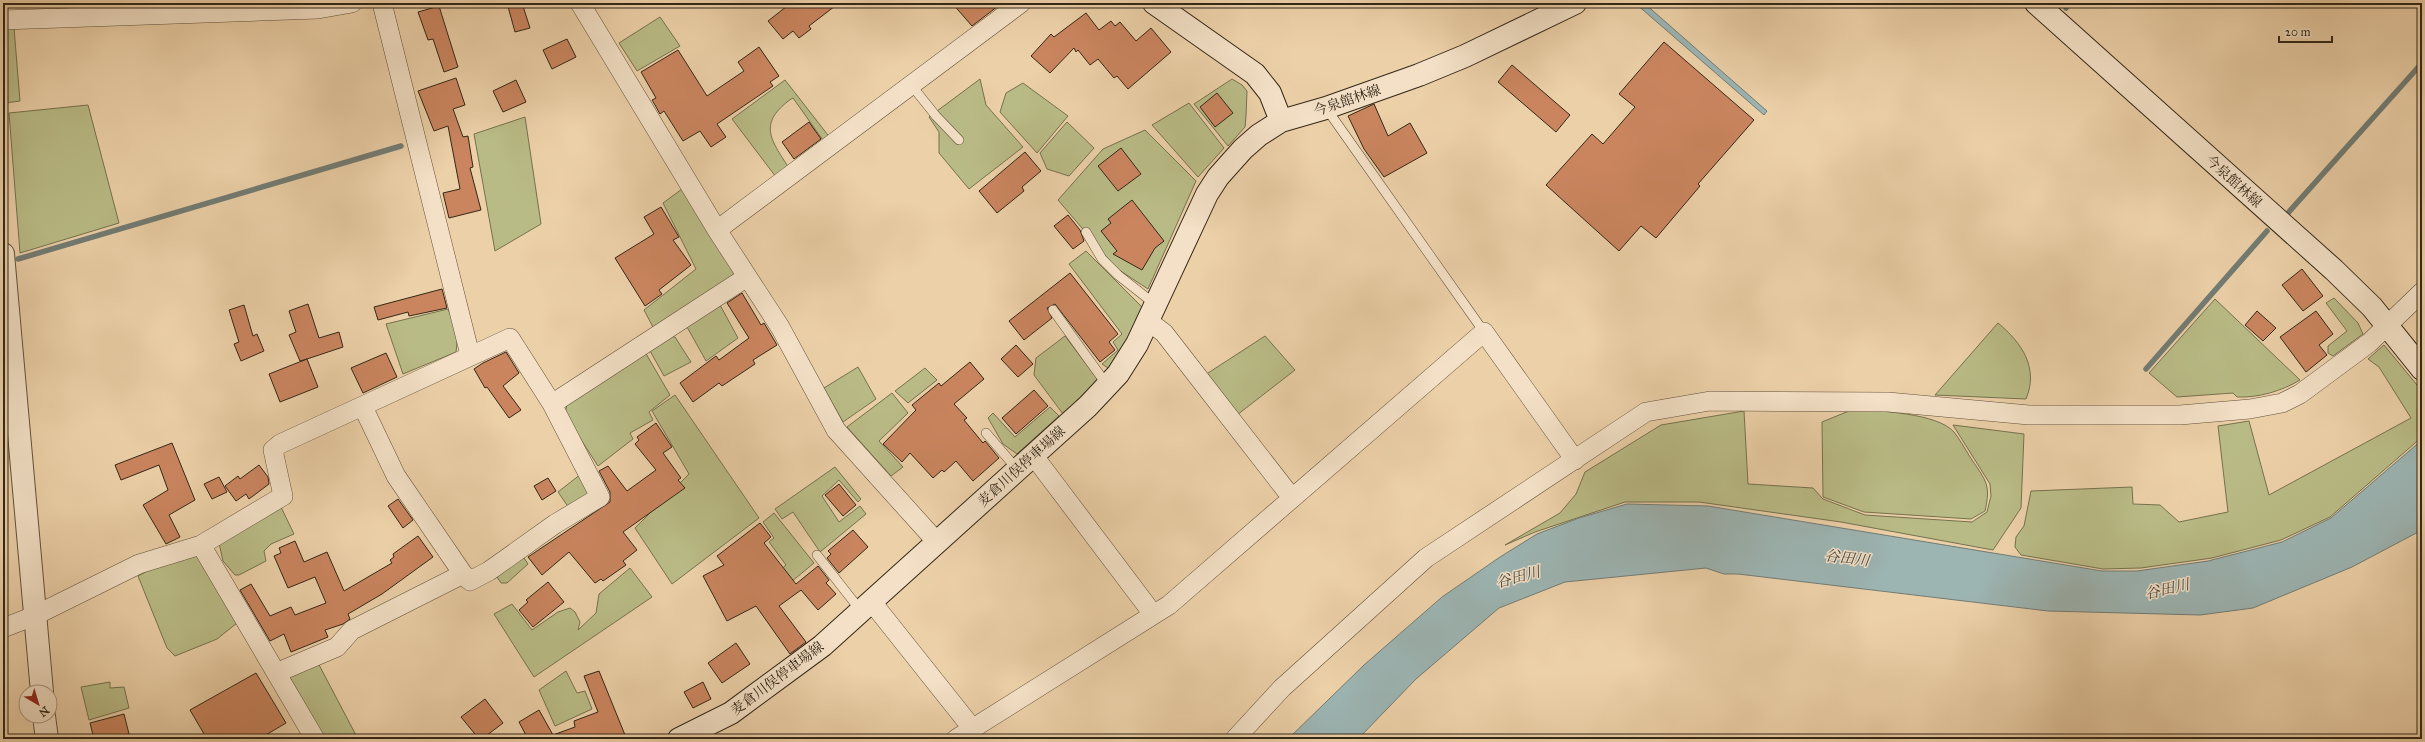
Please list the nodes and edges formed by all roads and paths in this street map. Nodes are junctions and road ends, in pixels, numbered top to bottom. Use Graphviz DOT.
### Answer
graph roads {
  1 [pos="352,3"];
  2 [pos="382,3"];
  3 [pos="580,3"];
  4 [pos="1020,3"];
  5 [pos="1154,3"];
  6 [pos="1575,3"];
  7 [pos="2036,3"];
  8 [pos="3,20"];
  9 [pos="912,86"];
  10 [pos="1326,108"];
  11 [pos="1281,121"];
  12 [pos="960,140"];
  13 [pos="717,230"];
  14 [pos="1086,232"];
  15 [pos="4,267"];
  16 [pos="747,277"];
  17 [pos="2422,292"];
  18 [pos="1053,310"];
  19 [pos="1152,313"];
  20 [pos="2389,327"];
  21 [pos="1484,332"];
  22 [pos="470,355"];
  23 [pos="2422,369"];
  24 [pos="1108,385"];
  25 [pos="552,404"];
  26 [pos="363,407"];
  27 [pos="986,433"];
  28 [pos="1033,455"];
  29 [pos="1575,460"];
  30 [pos="1017,469"];
  31 [pos="1292,498"];
  32 [pos="936,541"];
  33 [pos="201,545"];
  34 [pos="817,555"];
  35 [pos="462,574"];
  36 [pos="866,606"];
  37 [pos="1153,614"];
  38 [pos="34,616"];
  39 [pos="3,628"];
  40 [pos="276,673"];
  41 [pos="41,684"];
  42 [pos="45,724"];
  43 [pos="972,728"];
  44 [pos="47,739"];
  45 [pos="315,739"];
  46 [pos="679,739"];
  47 [pos="956,739"];
  48 [pos="1235,739"];
  1 -- 8 [label="street"];
  2 -- 22 [label="street"];
  3 -- 13 [label="street"];
  4 -- 9 [label="street"];
  5 -- 11 [label="main road"];
  6 -- 10 [label="main road, 今泉館林線"];
  7 -- 20 [label="main road, 今泉館林線"];
  9 -- 12 [label="lane"];
  9 -- 13 [label="street"];
  10 -- 11 [label="main road, 今泉館林線"];
  10 -- 21 [label="lane"];
  11 -- 19 [label="main road, 麦倉川俣停車場線"];
  13 -- 16 [label="street"];
  14 -- 19 [label="lane"];
  15 -- 38 [label="main road"];
  16 -- 25 [label="street"];
  16 -- 32 [label="street"];
  17 -- 20 [label="street"];
  18 -- 24 [label="lane"];
  19 -- 24 [label="main road, 麦倉川俣停車場線"];
  19 -- 31 [label="street"];
  20 -- 23 [label="main road, 今泉館林線"];
  20 -- 29 [label="street"];
  21 -- 29 [label="street"];
  21 -- 31 [label="street"];
  22 -- 25 [label="street"];
  22 -- 26 [label="street"];
  24 -- 28 [label="main road, 麦倉川俣停車場線"];
  25 -- 35 [label="street"];
  26 -- 33 [label="street"];
  26 -- 35 [label="street"];
  27 -- 30 [label="lane"];
  28 -- 30 [label="main road, 麦倉川俣停車場線"];
  28 -- 37 [label="street"];
  29 -- 48 [label="street"];
  30 -- 32 [label="main road, 麦倉川俣停車場線"];
  31 -- 37 [label="street"];
  32 -- 36 [label="main road, 麦倉川俣停車場線"];
  33 -- 38 [label="street"];
  33 -- 40 [label="street"];
  34 -- 36 [label="lane"];
  35 -- 40 [label="street"];
  36 -- 43 [label="street"];
  36 -- 46 [label="main road, 麦倉川俣停車場線"];
  37 -- 43 [label="street"];
  38 -- 39 [label="street"];
  38 -- 41 [label="main road"];
  40 -- 45 [label="street"];
  42 -- 44 [label="main road"];
  43 -- 47 [label="street"];
}
